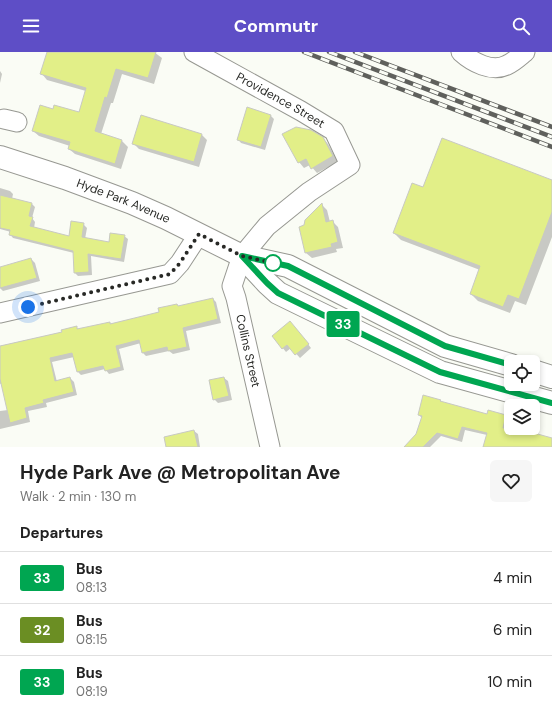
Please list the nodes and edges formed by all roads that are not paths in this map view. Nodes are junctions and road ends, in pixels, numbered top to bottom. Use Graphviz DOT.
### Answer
graph roads {
  1 [pos="194,52"];
  2 [pos="461,52"];
  3 [pos="525,52"];
  4 [pos="0,157"];
  5 [pos="199,234"];
  6 [pos="242,256"];
  7 [pos="0,313"];
  8 [pos="504,363"];
  9 [pos="540,373"];
  10 [pos="552,377"];
  11 [pos="552,403"];
  12 [pos="270,447"];
  1 -- 6 [label="street, Providence Street"];
  2 -- 3 [label="street"];
  4 -- 5 [label="main road, Hyde Park Avenue"];
  5 -- 6 [label="main road, Hyde Park Avenue"];
  5 -- 7 [label="street"];
  6 -- 8 [label="main road, Hyde Park Avenue"];
  6 -- 11 [label="main road, Hyde Park Avenue"];
  6 -- 12 [label="street, Collins Street"];
  9 -- 10 [label="main road"];
}
